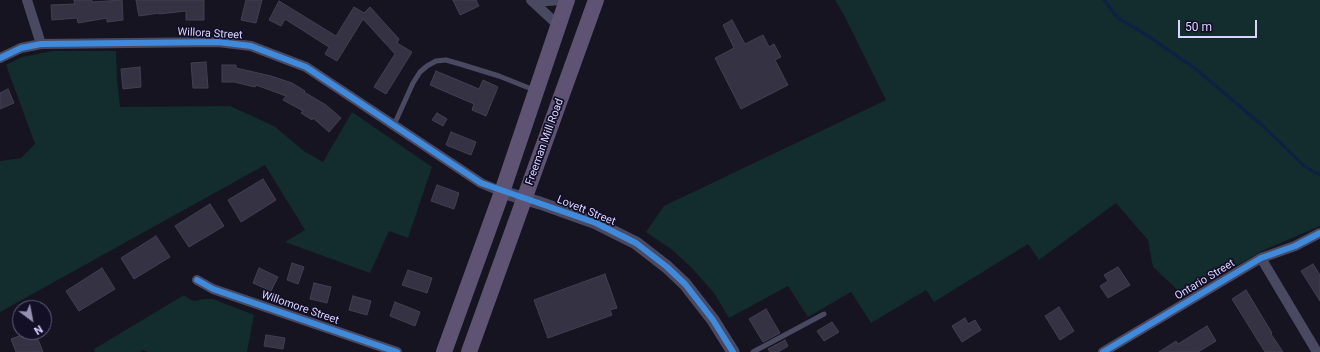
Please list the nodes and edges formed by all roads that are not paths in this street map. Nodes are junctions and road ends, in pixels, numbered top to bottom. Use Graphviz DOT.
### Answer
graph roads {
  1 [pos="27,0"];
  2 [pos="561,0"];
  3 [pos="567,0"];
  4 [pos="596,0"];
  5 [pos="533,1"];
  6 [pos="558,25"];
  7 [pos="41,44"];
  8 [pos="0,58"];
  9 [pos="537,91"];
  10 [pos="394,126"];
  11 [pos="502,192"];
  12 [pos="524,198"];
  13 [pos="1320,233"];
  14 [pos="1262,258"];
  15 [pos="198,280"];
  16 [pos="824,314"];
  17 [pos="397,352"];
  18 [pos="444,352"];
  19 [pos="469,352"];
  20 [pos="733,352"];
  21 [pos="753,352"];
  22 [pos="1103,352"];
  23 [pos="1317,352"];
  1 -- 7 [label="street"];
  2 -- 5 [label="street"];
  3 -- 6 [label="main road"];
  4 -- 12 [label="main road, Freeman Mill Road"];
  5 -- 6 [label="street"];
  6 -- 9 [label="main road"];
  7 -- 8 [label="street, Willora Street"];
  7 -- 10 [label="street, Willora Street"];
  9 -- 10 [label="lane"];
  9 -- 11 [label="main road"];
  10 -- 11 [label="street, Willora Street"];
  11 -- 12 [label="street, Lovett Street"];
  11 -- 18 [label="main road"];
  12 -- 19 [label="main road, Freeman Mill Road"];
  12 -- 20 [label="street, Lovett Street"];
  13 -- 14 [label="street, Ontario Street"];
  14 -- 22 [label="street, Ontario Street"];
  14 -- 23 [label="street"];
  15 -- 17 [label="street, Willomore Street"];
  16 -- 21 [label="lane"];
}
